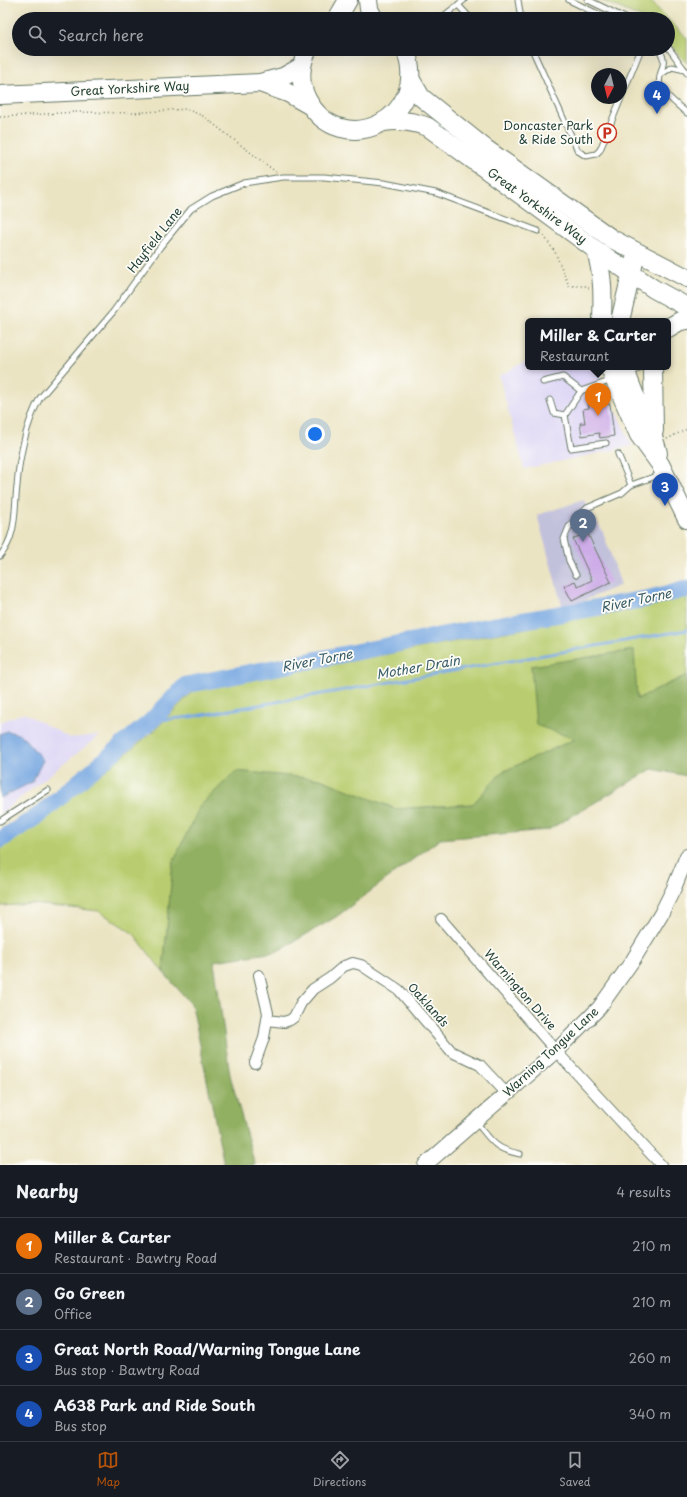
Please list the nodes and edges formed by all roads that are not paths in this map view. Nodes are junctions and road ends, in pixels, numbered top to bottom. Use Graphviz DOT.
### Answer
graph roads {
  1 [pos="348,0"];
  2 [pos="368,0"];
  3 [pos="464,0"];
  4 [pos="518,0"];
  5 [pos="569,0"];
  6 [pos="588,0"];
  7 [pos="458,5"];
  8 [pos="341,12"];
  9 [pos="370,12"];
  10 [pos="449,12"];
  11 [pos="464,12"];
  12 [pos="520,12"];
  13 [pos="594,12"];
  14 [pos="615,12"];
  15 [pos="675,55"];
  16 [pos="306,56"];
  17 [pos="408,56"];
  18 [pos="535,56"];
  19 [pos="638,56"];
  20 [pos="662,56"];
  21 [pos="302,67"];
  22 [pos="686,72"];
  23 [pos="660,77"];
  24 [pos="411,80"];
  25 [pos="260,83"];
  26 [pos="0,95"];
  27 [pos="311,106"];
  28 [pos="687,113"];
  29 [pos="383,122"];
  30 [pos="538,231"];
  31 [pos="596,250"];
  32 [pos="636,252"];
  33 [pos="627,269"];
  34 [pos="687,278"];
  35 [pos="597,292"];
  36 [pos="687,307"];
  37 [pos="601,318"];
  38 [pos="620,318"];
  39 [pos="687,320"];
  40 [pos="671,326"];
  41 [pos="628,370"];
  42 [pos="654,370"];
  43 [pos="618,372"];
  44 [pos="543,382"];
  45 [pos="580,391"];
  46 [pos="550,400"];
  47 [pos="565,415"];
  48 [pos="655,441"];
  49 [pos="606,443"];
  50 [pos="618,454"];
  51 [pos="662,469"];
  52 [pos="631,485"];
  53 [pos="687,519"];
  54 [pos="0,556"];
  55 [pos="576,575"];
  56 [pos="48,790"];
  57 [pos="0,821"];
  58 [pos="687,856"];
  59 [pos="441,919"];
  60 [pos="259,975"];
  61 [pos="267,1020"];
  62 [pos="556,1051"];
  63 [pos="255,1063"];
  64 [pos="507,1094"];
  65 [pos="475,1122"];
  66 [pos="520,1154"];
  67 [pos="425,1165"];
  68 [pos="661,1165"];
  1 -- 8 [label="highway"];
  2 -- 9 [label="highway"];
  3 -- 7 [label="lane"];
  4 -- 12 [label="lane"];
  5 -- 13 [label="lane"];
  6 -- 14 [label="lane"];
  7 -- 10 [label="lane"];
  7 -- 11 [label="lane"];
  15 -- 22 [label="lane"];
  16 -- 21 [label="highway"];
  17 -- 24 [label="highway"];
  18 -- 19 [label="lane"];
  20 -- 23 [label="lane"];
  21 -- 25 [label="highway, Great Yorkshire Way"];
  21 -- 27 [label="highway"];
  22 -- 23 [label="lane"];
  23 -- 28 [label="lane"];
  24 -- 29 [label="highway"];
  24 -- 32 [label="highway, Great Yorkshire Way"];
  25 -- 26 [label="highway, Great Yorkshire Way"];
  25 -- 27 [label="highway, Great Yorkshire Way"];
  27 -- 29 [label="highway"];
  29 -- 31 [label="highway, Great Yorkshire Way"];
  30 -- 54 [label="lane, Hayfield Lane"];
  31 -- 33 [label="highway, Great Yorkshire Way"];
  31 -- 35 [label="highway"];
  32 -- 33 [label="highway"];
  32 -- 34 [label="highway, Great Yorkshire Way"];
  33 -- 35 [label="highway"];
  33 -- 36 [label="highway, Great Yorkshire Way"];
  33 -- 38 [label="highway"];
  35 -- 37 [label="highway"];
  39 -- 40 [label="highway"];
  41 -- 43 [label="lane"];
  42 -- 48 [label="highway"];
  43 -- 45 [label="lane"];
  43 -- 48 [label="highway"];
  43 -- 51 [label="highway"];
  44 -- 45 [label="lane"];
  45 -- 47 [label="lane"];
  46 -- 47 [label="lane"];
  47 -- 49 [label="lane"];
  48 -- 51 [label="highway"];
  50 -- 52 [label="lane"];
  51 -- 52 [label="lane"];
  51 -- 53 [label="highway"];
  52 -- 55 [label="lane"];
  56 -- 57 [label="lane"];
  58 -- 62 [label="street, Warning Tongue Lane"];
  59 -- 62 [label="street, Warnington Drive"];
  60 -- 61 [label="street"];
  61 -- 63 [label="street"];
  61 -- 64 [label="street, Oaklands"];
  62 -- 64 [label="street, Warning Tongue Lane"];
  62 -- 68 [label="street, Warnington Drive"];
  64 -- 65 [label="street, Warning Tongue Lane"];
  65 -- 66 [label="lane"];
  65 -- 67 [label="street, Warning Tongue Lane"];
}
